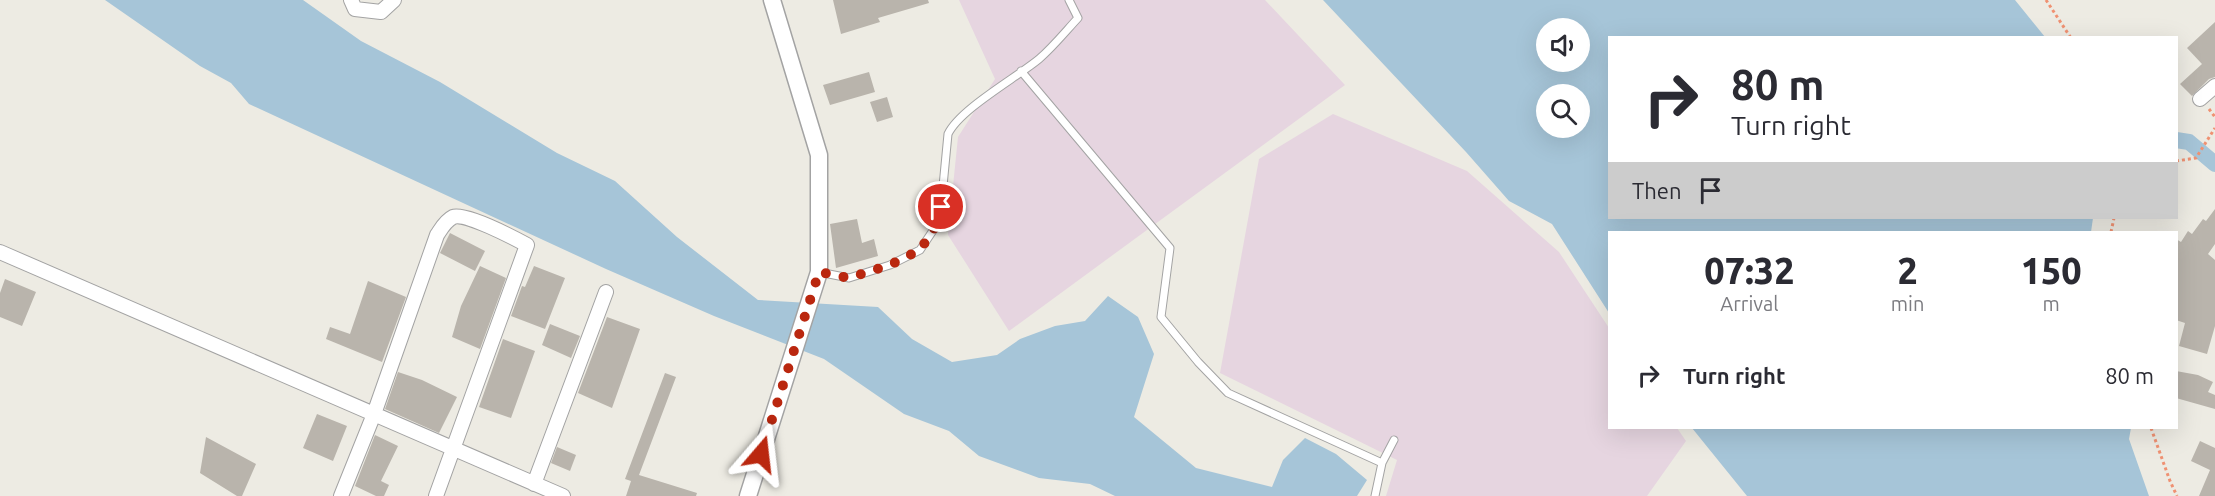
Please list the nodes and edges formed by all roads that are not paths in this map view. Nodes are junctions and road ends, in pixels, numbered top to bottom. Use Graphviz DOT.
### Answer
graph roads {
  1 [pos="351,0"];
  2 [pos="394,0"];
  3 [pos="772,0"];
  4 [pos="1069,0"];
  5 [pos="1021,71"];
  6 [pos="2215,86"];
  7 [pos="2200,99"];
  8 [pos="0,252"];
  9 [pos="819,272"];
  10 [pos="606,292"];
  11 [pos="374,414"];
  12 [pos="1394,440"];
  13 [pos="454,449"];
  14 [pos="1382,464"];
  15 [pos="534,484"];
  16 [pos="341,496"];
  17 [pos="435,496"];
  18 [pos="563,496"];
  19 [pos="748,496"];
  20 [pos="1375,496"];
  1 -- 2 [label="street"];
  3 -- 9 [label="street"];
  4 -- 5 [label="lane"];
  5 -- 9 [label="lane"];
  5 -- 14 [label="lane"];
  6 -- 7 [label="street"];
  8 -- 11 [label="street"];
  9 -- 19 [label="street"];
  10 -- 15 [label="street"];
  11 -- 13 [label="street"];
  11 -- 13 [label="street"];
  11 -- 16 [label="street"];
  12 -- 14 [label="lane"];
  13 -- 15 [label="street"];
  13 -- 17 [label="street"];
  14 -- 20 [label="lane"];
  15 -- 18 [label="street"];
}
